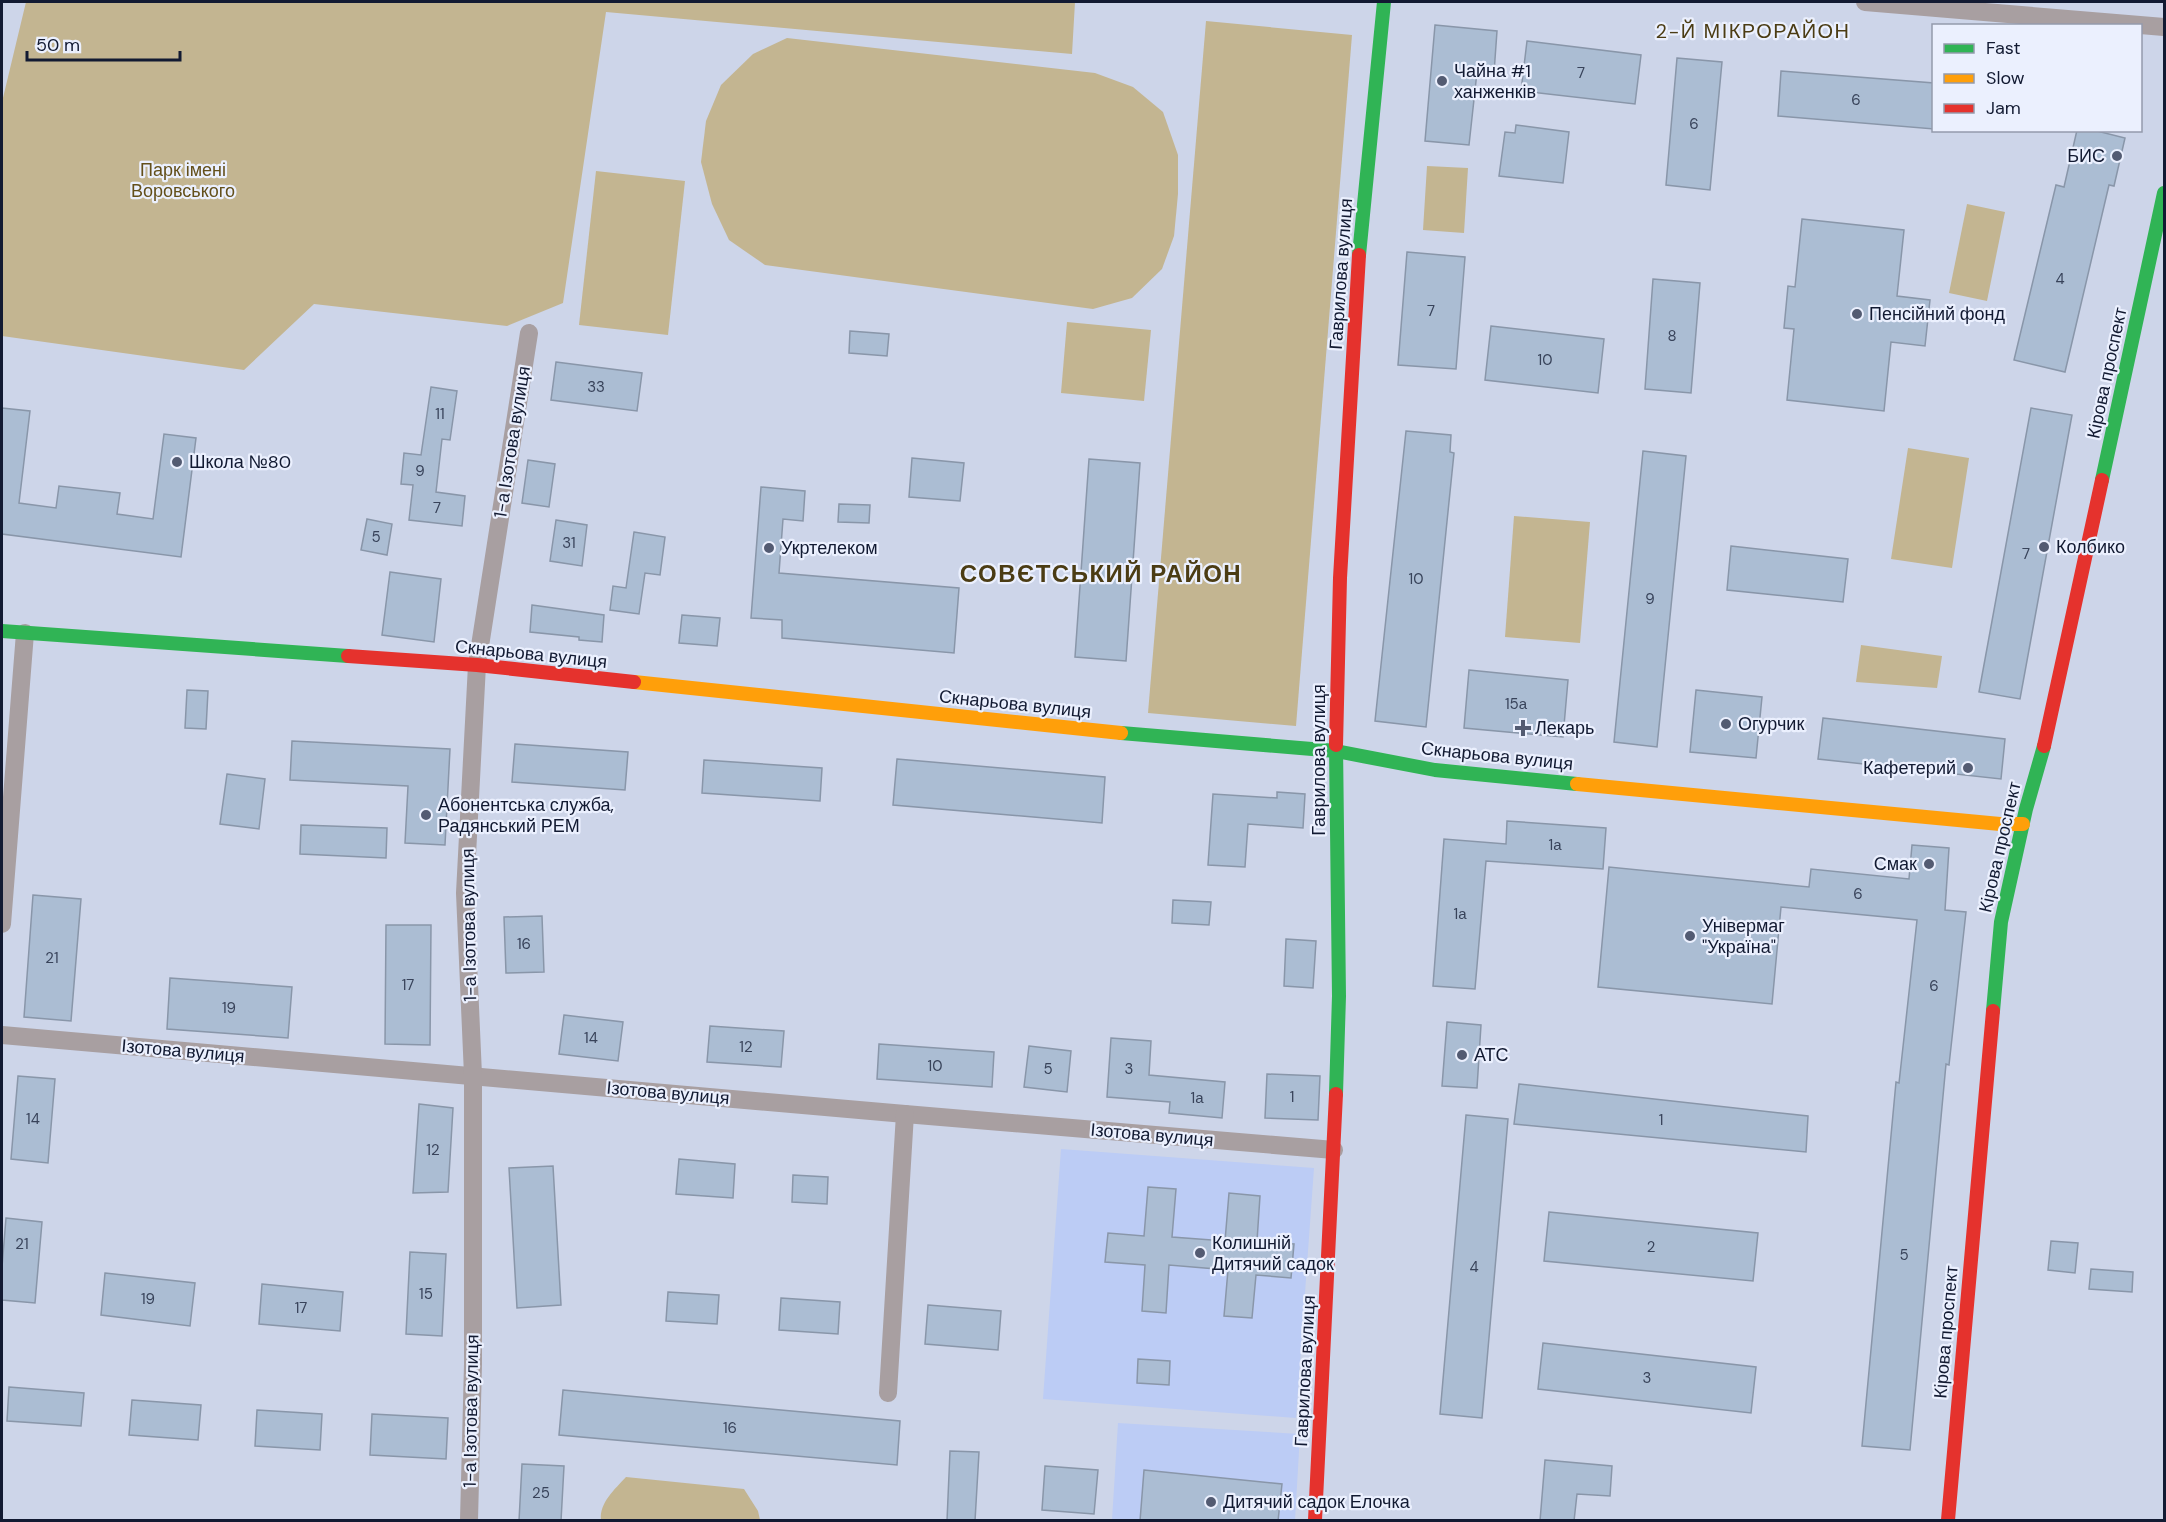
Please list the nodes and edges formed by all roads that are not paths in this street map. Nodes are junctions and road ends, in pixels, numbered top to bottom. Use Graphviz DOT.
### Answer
graph roads {
  1 [pos="1384,2"];
  2 [pos="1864,2"];
  3 [pos="2128,24"];
  4 [pos="2142,25"];
  5 [pos="2164,27"];
  6 [pos="2164,193"];
  7 [pos="529,333"];
  8 [pos="2,631"];
  9 [pos="25,633"];
  10 [pos="477,665"];
  11 [pos="1336,751"];
  12 [pos="2022,824"];
  13 [pos="2,924"];
  14 [pos="2,1035"];
  15 [pos="472,1076"];
  16 [pos="905,1114"];
  17 [pos="1334,1150"];
  18 [pos="888,1393"];
  19 [pos="469,1521"];
  20 [pos="1315,1521"];
  21 [pos="1948,1521"];
  1 -- 11 [label="street, Гаврилова вулиця"];
  2 -- 3 [label="street"];
  4 -- 5 [label="street"];
  6 -- 12 [label="street, Кірова проспект"];
  7 -- 10 [label="street, 1-а Ізотова вулиця"];
  8 -- 9 [label="street, Скнарьова вулиця"];
  9 -- 10 [label="street, Скнарьова вулиця"];
  9 -- 13 [label="street"];
  10 -- 11 [label="street, Скнарьова вулиця"];
  10 -- 15 [label="street, 1-а Ізотова вулиця"];
  11 -- 12 [label="street, Скнарьова вулиця"];
  11 -- 17 [label="street, Гаврилова вулиця"];
  12 -- 21 [label="street, Кірова проспект"];
  14 -- 15 [label="street, Ізотова вулиця"];
  15 -- 16 [label="street, Ізотова вулиця"];
  15 -- 19 [label="street, 1-а Ізотова вулиця"];
  16 -- 17 [label="street, Ізотова вулиця"];
  16 -- 18 [label="street"];
  17 -- 20 [label="street, Гаврилова вулиця"];
}
